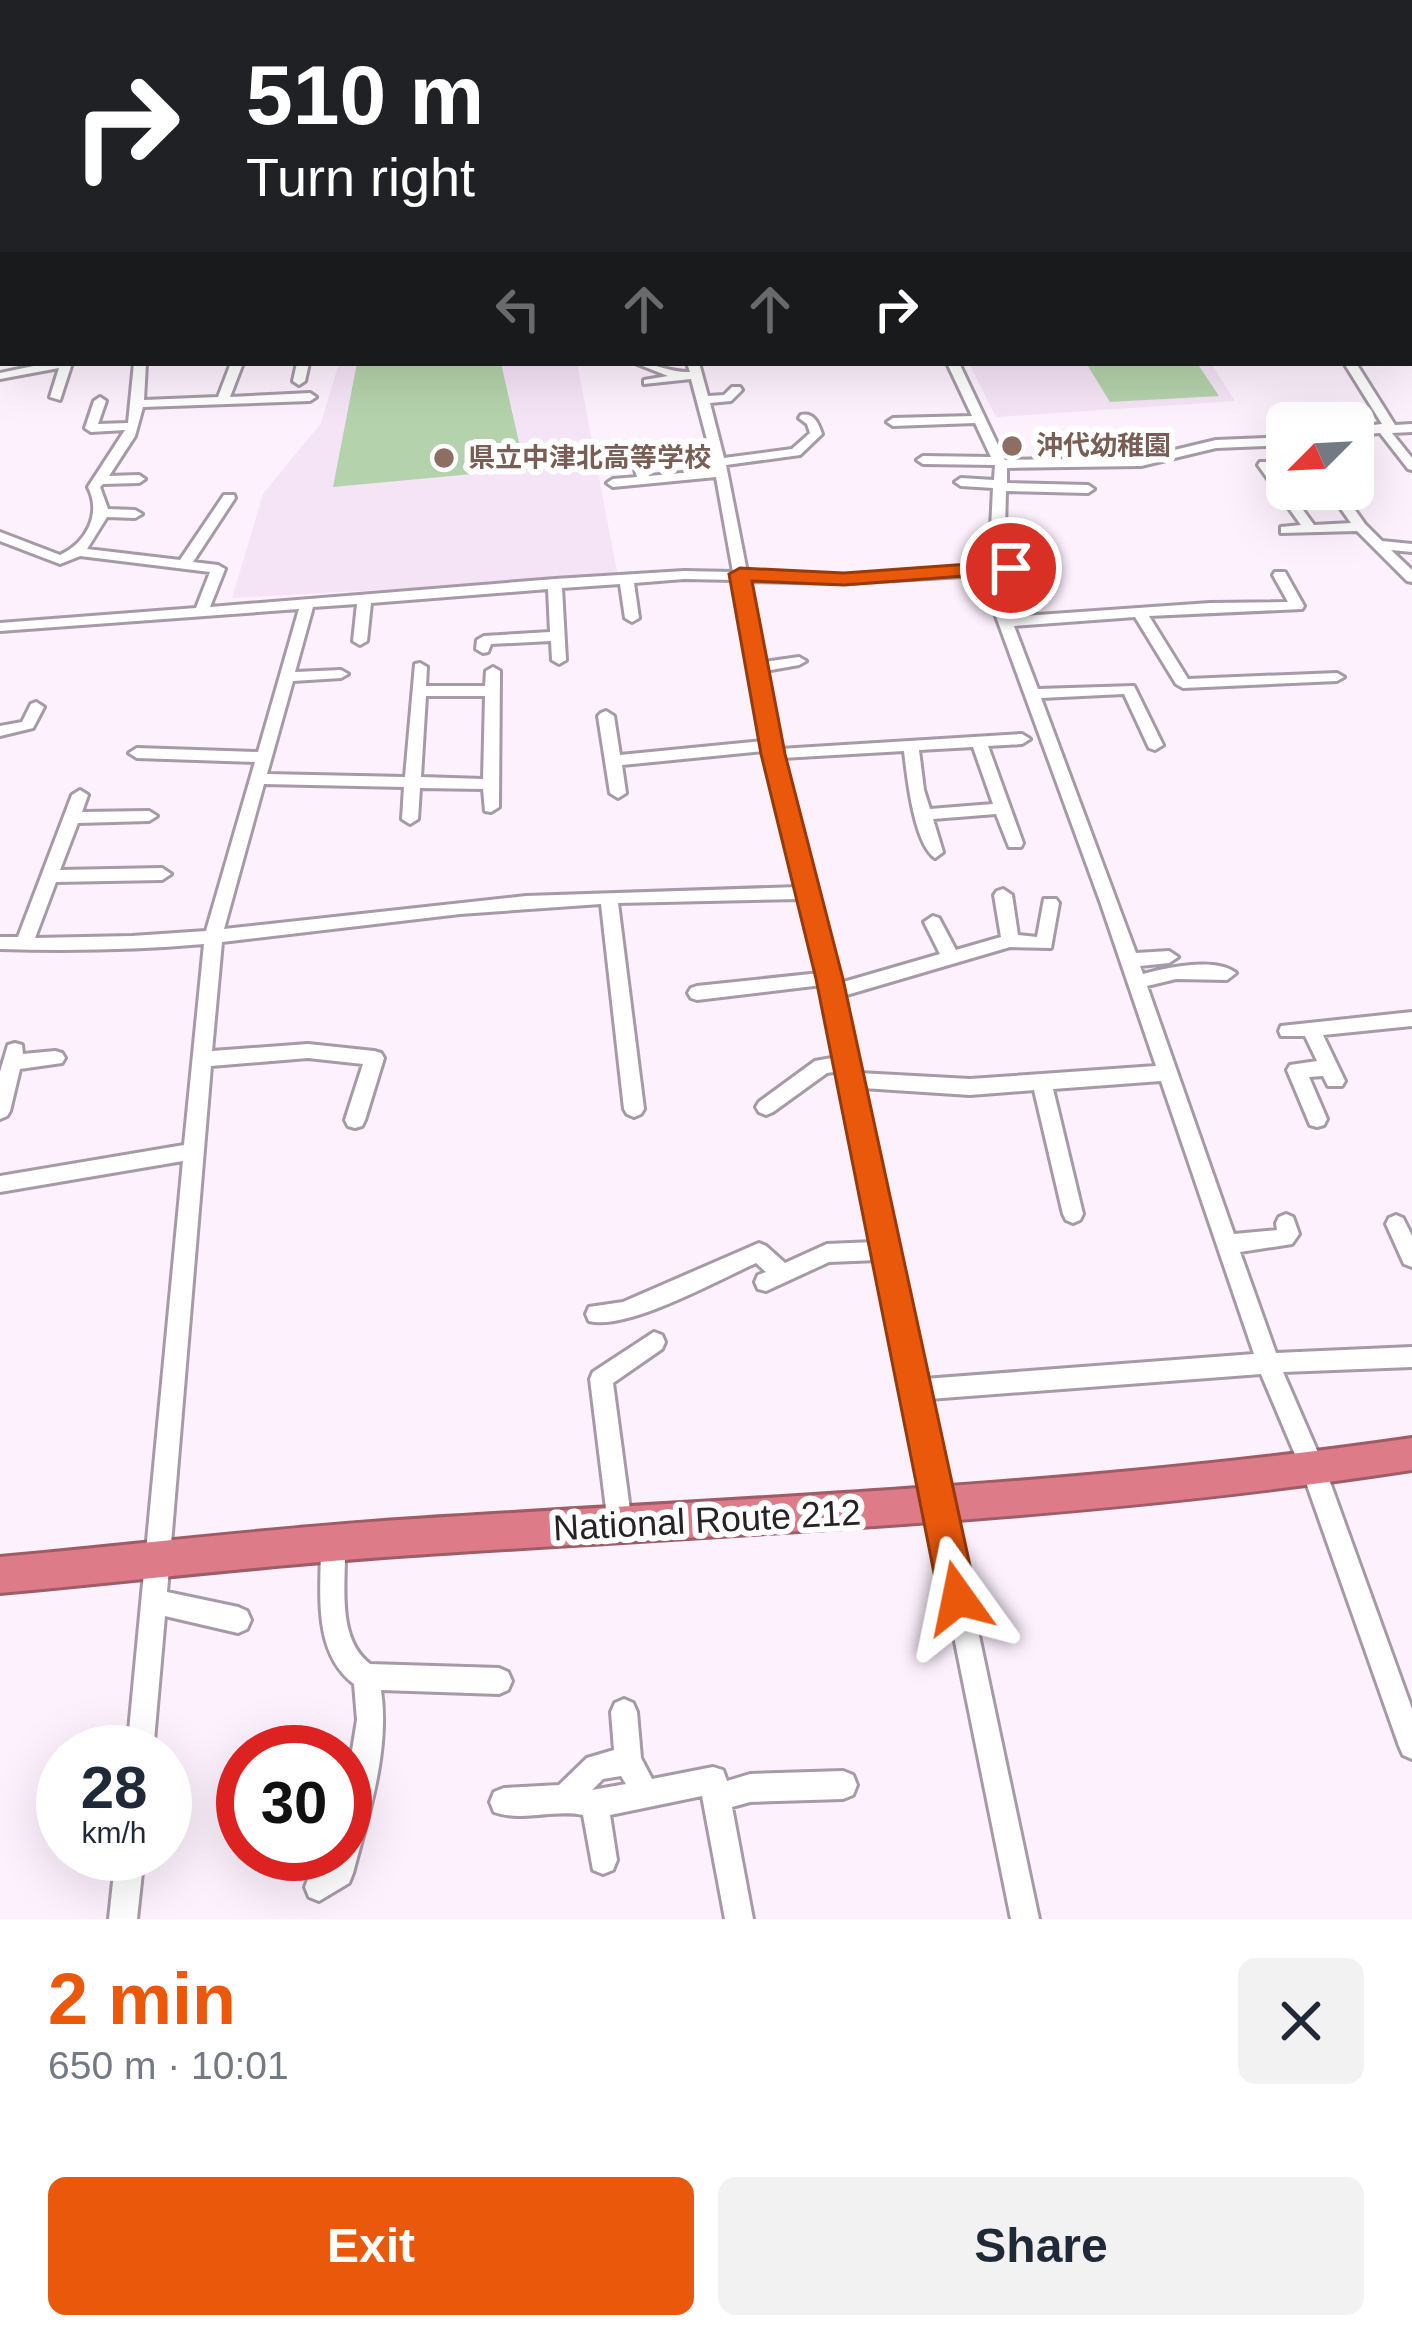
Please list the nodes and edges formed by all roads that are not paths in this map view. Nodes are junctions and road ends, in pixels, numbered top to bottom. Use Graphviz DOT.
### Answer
graph roads {
  1 [pos="746,0"];
  2 [pos="853,0"];
  3 [pos="65,366"];
  4 [pos="139,366"];
  5 [pos="236,366"];
  6 [pos="302,366"];
  7 [pos="652,366"];
  8 [pos="954,366"];
  9 [pos="1352,366"];
  10 [pos="30,367"];
  11 [pos="691,371"];
  12 [pos="0,376"];
  13 [pos="299,382"];
  14 [pos="648,382"];
  15 [pos="736,390"];
  16 [pos="56,397"];
  17 [pos="224,397"];
  18 [pos="310,397"];
  19 [pos="703,400"];
  20 [pos="100,401"];
  21 [pos="138,404"];
  22 [pos="805,418"];
  23 [pos="980,419"];
  24 [pos="893,422"];
  25 [pos="130,426"];
  26 [pos="92,428"];
  27 [pos="1386,428"];
  28 [pos="1412,428"];
  29 [pos="1374,429"];
  30 [pos="1266,442"];
  31 [pos="86,443"];
  32 [pos="634,446"];
  33 [pos="923,460"];
  34 [pos="1000,462"];
  35 [pos="1264,465"];
  36 [pos="1412,466"];
  37 [pos="720,468"];
  38 [pos="139,479"];
  39 [pos="99,480"];
  40 [pos="644,480"];
  41 [pos="961,482"];
  42 [pos="613,483"];
  43 [pos="1000,485"];
  44 [pos="1088,488"];
  45 [pos="229,498"];
  46 [pos="1348,510"];
  47 [pos="102,512"];
  48 [pos="135,514"];
  49 [pos="1360,527"];
  50 [pos="1310,529"];
  51 [pos="1286,530"];
  52 [pos="0,536"];
  53 [pos="1378,545"];
  54 [pos="1412,548"];
  55 [pos="78,552"];
  56 [pos="186,562"];
  57 [pos="986,571"];
  58 [pos="740,574"];
  59 [pos="1280,575"];
  60 [pos="1412,578"];
  61 [pos="626,579"];
  62 [pos="555,583"];
  63 [pos="364,597"];
  64 [pos="308,601"];
  65 [pos="202,610"];
  66 [pos="1138,611"];
  67 [pos="632,618"];
  68 [pos="1005,622"];
  69 [pos="0,627"];
  70 [pos="558,636"];
  71 [pos="361,641"];
  72 [pos="483,649"];
  73 [pos="560,660"];
  74 [pos="799,661"];
  75 [pos="421,667"];
  76 [pos="757,668"];
  77 [pos="494,671"];
  78 [pos="341,674"];
  79 [pos="1337,676"];
  80 [pos="286,677"];
  81 [pos="419,691"];
  82 [pos="493,692"];
  83 [pos="1032,694"];
  84 [pos="36,707"];
  85 [pos="606,716"];
  86 [pos="0,731"];
  87 [pos="1022,739"];
  88 [pos="979,742"];
  89 [pos="1155,745"];
  90 [pos="911,746"];
  91 [pos="772,750"];
  92 [pos="137,753"];
  93 [pos="262,758"];
  94 [pos="614,760"];
  95 [pos="256,779"];
  96 [pos="412,782"];
  97 [pos="491,784"];
  98 [pos="618,793"];
  99 [pos="80,795"];
  100 [pos="491,807"];
  101 [pos="1003,808"];
  102 [pos="923,815"];
  103 [pos="149,816"];
  104 [pos="71,818"];
  105 [pos="410,819"];
  106 [pos="1015,843"];
  107 [pos="935,852"];
  108 [pos="162,874"];
  109 [pos="50,876"];
  110 [pos="809,893"];
  111 [pos="1003,895"];
  112 [pos="609,899"];
  113 [pos="1050,902"];
  114 [pos="933,922"];
  115 [pos="213,938"];
  116 [pos="1010,941"];
  117 [pos="0,943"];
  118 [pos="24,944"];
  119 [pos="1169,957"];
  120 [pos="951,958"];
  121 [pos="1130,960"];
  122 [pos="1227,973"];
  123 [pos="1137,982"];
  124 [pos="831,986"];
  125 [pos="697,993"];
  126 [pos="1412,1018"];
  127 [pos="1311,1028"];
  128 [pos="1288,1030"];
  129 [pos="56,1058"];
  130 [pos="202,1059"];
  131 [pos="848,1071"];
  132 [pos="1168,1073"];
  133 [pos="1042,1084"];
  134 [pos="766,1107"];
  135 [pos="634,1109"];
  136 [pos="0,1111"];
  137 [pos="1317,1119"];
  138 [pos="355,1120"];
  139 [pos="194,1151"];
  140 [pos="0,1184"];
  141 [pos="1073,1214"];
  142 [pos="1286,1223"];
  143 [pos="1396,1224"];
  144 [pos="1227,1244"];
  145 [pos="885,1251"];
  146 [pos="1412,1258"];
  147 [pos="597,1314"];
  148 [pos="654,1342"];
  149 [pos="1412,1358"];
  150 [pos="1268,1363"];
  151 [pos="914,1390"];
  152 [pos="1412,1454"];
  153 [pos="1314,1471"];
  154 [pos="939,1507"];
  155 [pos="620,1526"];
  156 [pos="333,1545"];
  157 [pos="159,1562"];
  158 [pos="0,1575"];
  159 [pos="155,1602"];
  160 [pos="238,1620"];
  161 [pos="366,1677"];
  162 [pos="499,1681"];
  163 [pos="624,1712"];
  164 [pos="143,1725"];
  165 [pos="369,1725"];
  166 [pos="1412,1745"];
  167 [pos="628,1761"];
  168 [pos="843,1785"];
  169 [pos="646,1794"];
  170 [pos="566,1798"];
  171 [pos="716,1798"];
  172 [pos="504,1802"];
  173 [pos="596,1804"];
  174 [pos="602,1861"];
  175 [pos="127,1881"];
  176 [pos="329,1881"];
  177 [pos="319,1888"];
  178 [pos="123,1919"];
  179 [pos="739,1919"];
  180 [pos="1025,1919"];
  1 -- 2 [label="street"];
  3 -- 16 [label="street"];
  4 -- 21 [label="street"];
  5 -- 17 [label="street"];
  6 -- 13 [label="street"];
  7 -- 11 [label="street"];
  8 -- 23 [label="street"];
  9 -- 27 [label="street"];
  10 -- 12 [label="street"];
  11 -- 14 [label="street"];
  11 -- 19 [label="street"];
  15 -- 19 [label="street"];
  17 -- 18 [label="street"];
  17 -- 21 [label="street"];
  19 -- 37 [label="street"];
  20 -- 26 [label="street"];
  21 -- 25 [label="street"];
  22 -- 37 [label="street"];
  23 -- 24 [label="street"];
  23 -- 34 [label="street"];
  25 -- 26 [label="street"];
  25 -- 39 [label="street"];
  26 -- 31 [label="street"];
  27 -- 28 [label="street"];
  27 -- 29 [label="street"];
  27 -- 36 [label="street"];
  30 -- 34 [label="street"];
  32 -- 40 [label="street"];
  33 -- 34 [label="street"];
  34 -- 43 [label="street"];
  35 -- 50 [label="street"];
  37 -- 40 [label="street"];
  37 -- 58 [label="street"];
  38 -- 39 [label="street"];
  39 -- 47 [label="street"];
  40 -- 42 [label="street"];
  41 -- 43 [label="street"];
  43 -- 44 [label="street"];
  43 -- 57 [label="street"];
  45 -- 56 [label="street"];
  46 -- 49 [label="street"];
  47 -- 48 [label="street"];
  47 -- 55 [label="street"];
  49 -- 50 [label="street"];
  49 -- 53 [label="street"];
  50 -- 51 [label="street"];
  52 -- 55 [label="street"];
  53 -- 54 [label="street"];
  53 -- 60 [label="street"];
  55 -- 56 [label="street"];
  56 -- 65 [label="street"];
  57 -- 58 [label="street"];
  57 -- 68 [label="street"];
  58 -- 61 [label="street"];
  58 -- 76 [label="street"];
  59 -- 66 [label="street"];
  61 -- 62 [label="street"];
  61 -- 67 [label="street"];
  62 -- 63 [label="street"];
  62 -- 70 [label="street"];
  63 -- 64 [label="street"];
  63 -- 71 [label="street"];
  64 -- 65 [label="street"];
  64 -- 80 [label="street"];
  65 -- 69 [label="street"];
  66 -- 68 [label="street"];
  66 -- 79 [label="street"];
  68 -- 83 [label="street"];
  70 -- 72 [label="street"];
  70 -- 73 [label="street"];
  74 -- 76 [label="street"];
  75 -- 81 [label="street"];
  76 -- 91 [label="street"];
  77 -- 82 [label="street"];
  78 -- 80 [label="street"];
  80 -- 93 [label="street"];
  81 -- 82 [label="street"];
  81 -- 96 [label="street"];
  82 -- 97 [label="street"];
  83 -- 89 [label="street"];
  83 -- 121 [label="street"];
  84 -- 86 [label="street"];
  85 -- 94 [label="street"];
  87 -- 88 [label="street"];
  88 -- 90 [label="street"];
  88 -- 101 [label="street"];
  90 -- 91 [label="street"];
  90 -- 102 [label="street"];
  91 -- 94 [label="street"];
  91 -- 110 [label="street"];
  92 -- 93 [label="street"];
  93 -- 95 [label="street"];
  94 -- 98 [label="street"];
  95 -- 96 [label="street"];
  95 -- 115 [label="street"];
  96 -- 97 [label="street"];
  96 -- 105 [label="street"];
  97 -- 100 [label="street"];
  99 -- 104 [label="street"];
  101 -- 102 [label="street"];
  101 -- 106 [label="street"];
  102 -- 107 [label="street"];
  103 -- 104 [label="street"];
  104 -- 109 [label="street"];
  108 -- 109 [label="street"];
  109 -- 118 [label="street"];
  110 -- 112 [label="street"];
  110 -- 124 [label="street"];
  111 -- 116 [label="street"];
  112 -- 115 [label="street"];
  112 -- 135 [label="street"];
  113 -- 116 [label="street"];
  114 -- 120 [label="street"];
  115 -- 118 [label="street"];
  115 -- 130 [label="street"];
  116 -- 120 [label="street"];
  117 -- 118 [label="street"];
  119 -- 121 [label="street"];
  120 -- 124 [label="street"];
  121 -- 123 [label="street"];
  122 -- 123 [label="street"];
  123 -- 132 [label="street"];
  124 -- 125 [label="street"];
  124 -- 131 [label="street"];
  126 -- 127 [label="street"];
  127 -- 128 [label="street"];
  127 -- 137 [label="street"];
  129 -- 136 [label="street"];
  130 -- 138 [label="street"];
  130 -- 139 [label="street"];
  131 -- 133 [label="street"];
  131 -- 134 [label="street"];
  131 -- 145 [label="street"];
  132 -- 133 [label="street"];
  132 -- 144 [label="street"];
  133 -- 141 [label="street"];
  139 -- 140 [label="street"];
  139 -- 157 [label="street"];
  142 -- 144 [label="street"];
  143 -- 146 [label="street"];
  144 -- 150 [label="street"];
  145 -- 147 [label="street"];
  145 -- 151 [label="street"];
  148 -- 155 [label="street"];
  149 -- 150 [label="street"];
  150 -- 151 [label="street"];
  150 -- 153 [label="street"];
  151 -- 154 [label="street"];
  152 -- 153 [label="highway, National Route 212"];
  153 -- 154 [label="highway, National Route 212"];
  153 -- 166 [label="street"];
  154 -- 155 [label="highway, National Route 212"];
  154 -- 180 [label="street"];
  155 -- 156 [label="highway, National Route 212"];
  156 -- 157 [label="highway, National Route 212"];
  156 -- 161 [label="street"];
  157 -- 158 [label="highway, National Route 212"];
  157 -- 159 [label="street"];
  159 -- 160 [label="street"];
  159 -- 164 [label="street"];
  161 -- 162 [label="street"];
  161 -- 165 [label="street"];
  163 -- 167 [label="street"];
  167 -- 169 [label="street"];
  167 -- 170 [label="street"];
  168 -- 171 [label="street"];
  169 -- 171 [label="street"];
  169 -- 173 [label="street"];
  170 -- 172 [label="street"];
  170 -- 173 [label="street"];
  171 -- 179 [label="street"];
  173 -- 174 [label="street"];
  175 -- 178 [label="street"];
  176 -- 177 [label="street"];
}
